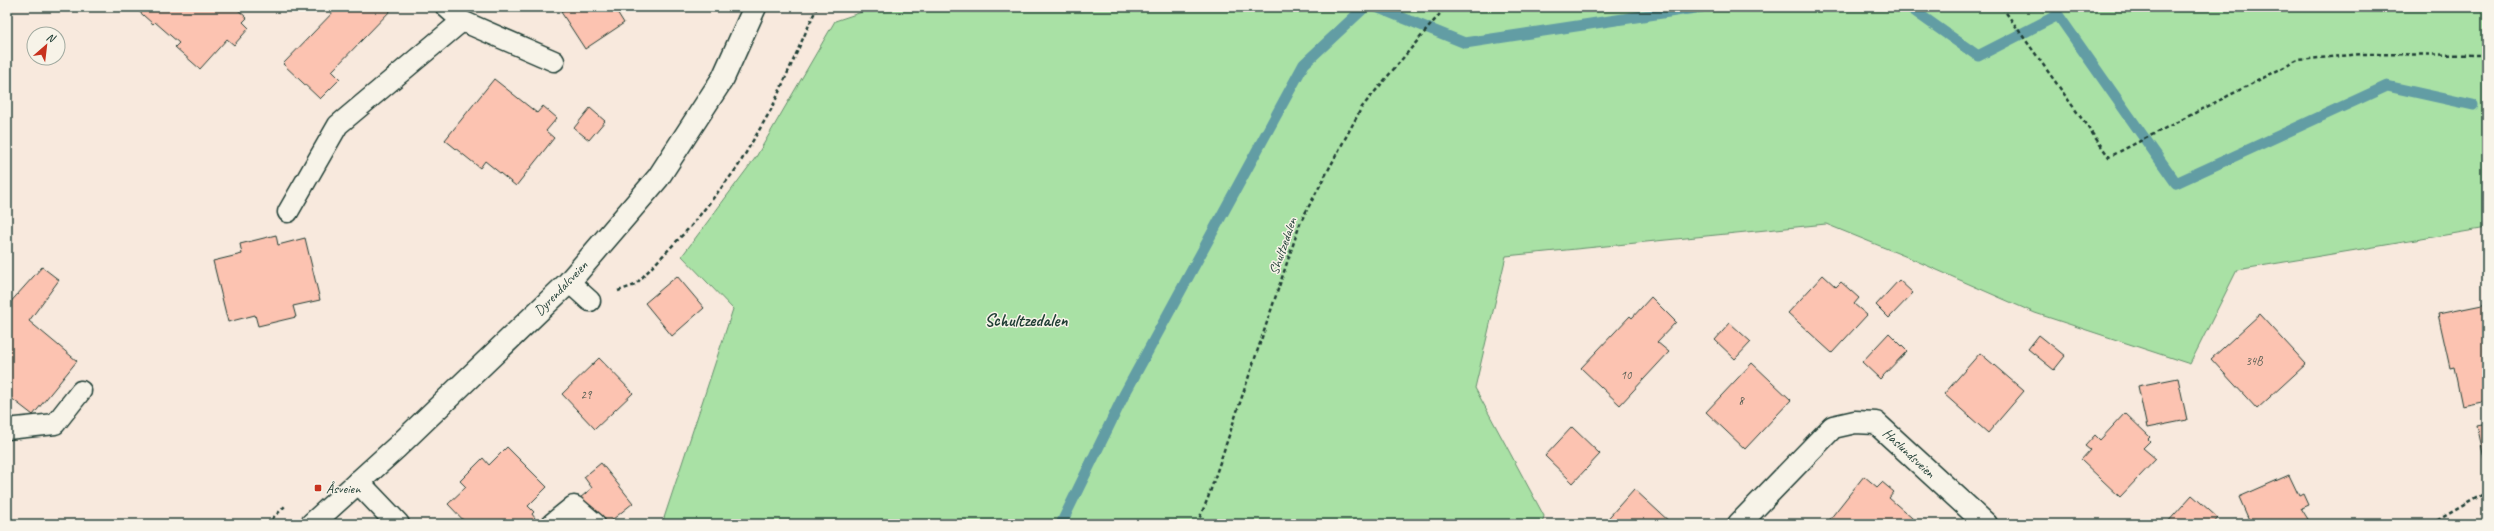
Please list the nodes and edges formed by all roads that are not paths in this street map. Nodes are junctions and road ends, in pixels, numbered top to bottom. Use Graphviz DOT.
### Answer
graph roads {
  1 [pos="446,7"];
  2 [pos="755,7"];
  3 [pos="462,21"];
  4 [pos="554,61"];
  5 [pos="288,212"];
  6 [pos="569,282"];
  7 [pos="590,300"];
  8 [pos="81,391"];
  9 [pos="7,429"];
  10 [pos="358,482"];
  11 [pos="312,524"];
  12 [pos="398,524"];
  13 [pos="553,524"];
  14 [pos="594,524"];
  15 [pos="1739,524"];
  16 [pos="1986,524"];
  1 -- 3 [label="lane"];
  2 -- 6 [label="main road, Dyrendalsveien"];
  3 -- 4 [label="lane"];
  3 -- 5 [label="lane"];
  6 -- 7 [label="lane"];
  6 -- 10 [label="main road, Dyrendalsveien"];
  8 -- 9 [label="lane"];
  10 -- 11 [label="main road, Dyrendalsveien"];
  10 -- 12 [label="main road"];
  13 -- 14 [label="main road"];
  15 -- 16 [label="main road, Haslundsveien"];
}
